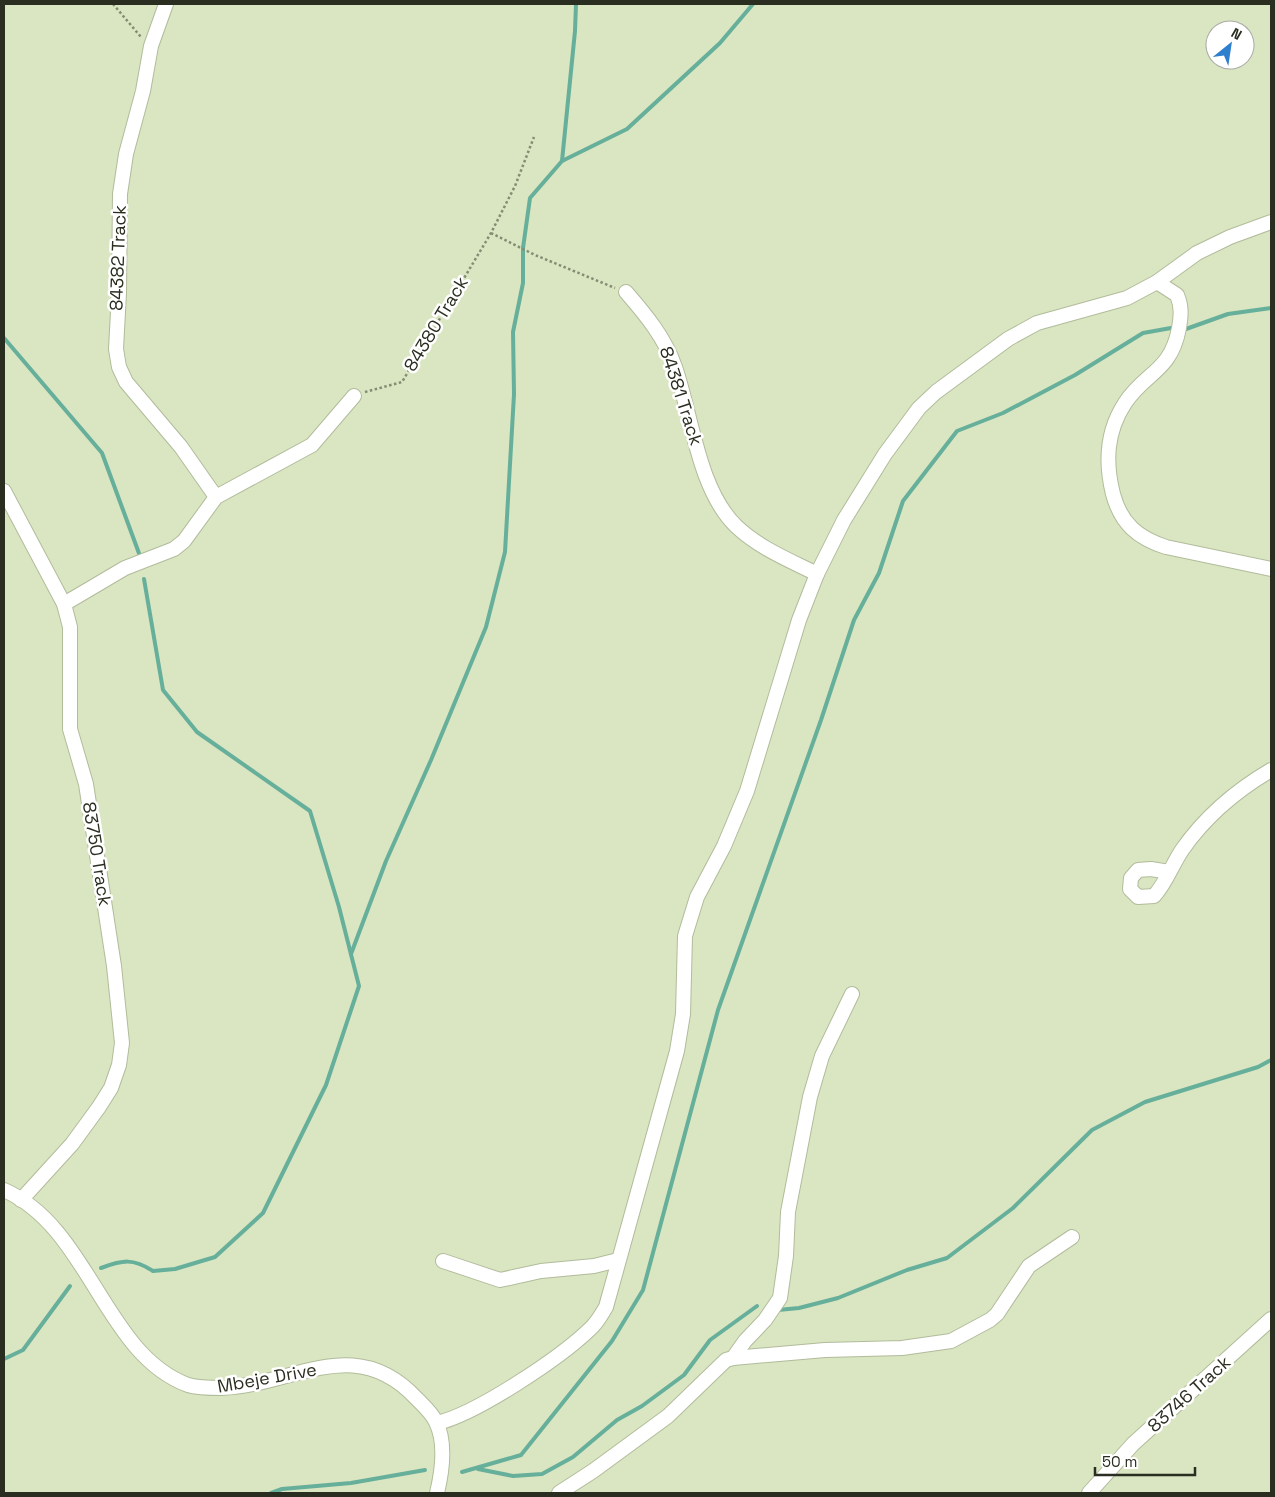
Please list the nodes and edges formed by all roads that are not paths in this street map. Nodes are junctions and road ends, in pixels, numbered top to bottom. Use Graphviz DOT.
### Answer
graph roads {
  1 [pos="166,4"];
  2 [pos="1271,222"];
  3 [pos="1157,282"];
  4 [pos="626,292"];
  5 [pos="354,396"];
  6 [pos="4,491"];
  7 [pos="216,497"];
  8 [pos="1271,569"];
  9 [pos="817,574"];
  10 [pos="64,604"];
  11 [pos="1271,770"];
  12 [pos="1169,872"];
  13 [pos="852,994"];
  14 [pos="4,1190"];
  15 [pos="21,1200"];
  16 [pos="1072,1237"];
  17 [pos="618,1260"];
  18 [pos="443,1262"];
  19 [pos="1271,1320"];
  20 [pos="733,1358"];
  21 [pos="437,1423"];
  22 [pos="437,1493"];
  23 [pos="560,1493"];
  24 [pos="1089,1493"];
  1 -- 7 [label="street, 84382 Track"];
  2 -- 3 [label="street"];
  3 -- 8 [label="street"];
  3 -- 9 [label="street"];
  4 -- 9 [label="street, 84381 Track"];
  5 -- 7 [label="street"];
  6 -- 10 [label="street, 83750 Track"];
  7 -- 10 [label="street"];
  9 -- 17 [label="street"];
  10 -- 15 [label="street, 83750 Track"];
  11 -- 12 [label="street"];
  13 -- 20 [label="street"];
  14 -- 15 [label="street, Mbeje Drive"];
  15 -- 21 [label="street, Mbeje Drive"];
  16 -- 20 [label="street"];
  17 -- 18 [label="street"];
  17 -- 21 [label="street"];
  19 -- 24 [label="street, 83746 Track"];
  20 -- 23 [label="street"];
  21 -- 22 [label="street"];
}
